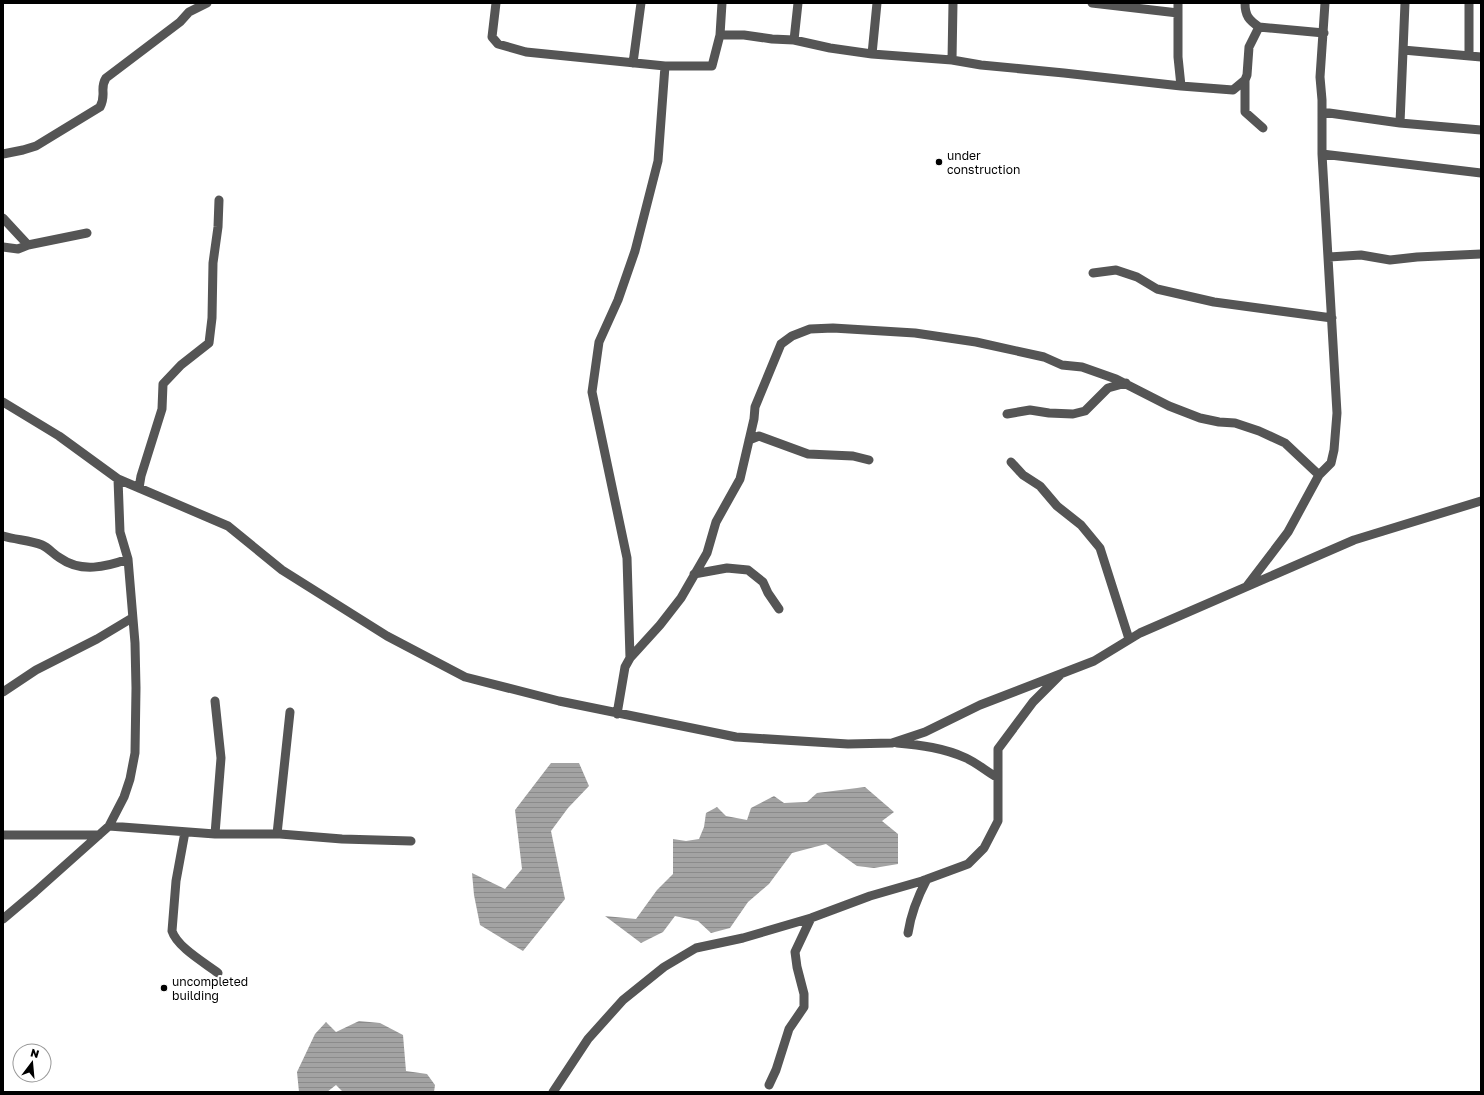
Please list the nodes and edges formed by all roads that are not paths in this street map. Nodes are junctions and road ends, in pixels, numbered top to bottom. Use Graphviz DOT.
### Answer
graph roads {
  1 [pos="207,3"];
  2 [pos="496,3"];
  3 [pos="641,3"];
  4 [pos="722,3"];
  5 [pos="798,3"];
  6 [pos="877,3"];
  7 [pos="953,3"];
  8 [pos="1092,3"];
  9 [pos="1178,3"];
  10 [pos="1245,3"];
  11 [pos="1325,3"];
  12 [pos="1405,3"];
  13 [pos="1469,3"];
  14 [pos="1178,13"];
  15 [pos="1259,27"];
  16 [pos="1324,33"];
  17 [pos="720,36"];
  18 [pos="794,40"];
  19 [pos="1403,50"];
  20 [pos="872,54"];
  21 [pos="1469,56"];
  22 [pos="1481,57"];
  23 [pos="952,60"];
  24 [pos="633,63"];
  25 [pos="665,66"];
  26 [pos="1245,80"];
  27 [pos="1181,86"];
  28 [pos="1322,112"];
  29 [pos="1400,123"];
  30 [pos="1262,128"];
  31 [pos="1481,130"];
  32 [pos="3,154"];
  33 [pos="1322,154"];
  34 [pos="1481,173"];
  35 [pos="219,200"];
  36 [pos="3,218"];
  37 [pos="87,233"];
  38 [pos="28,245"];
  39 [pos="3,247"];
  40 [pos="1481,254"];
  41 [pos="1329,257"];
  42 [pos="1093,273"];
  43 [pos="1332,318"];
  44 [pos="1126,383"];
  45 [pos="3,402"];
  46 [pos="1007,414"];
  47 [pos="749,440"];
  48 [pos="869,460"];
  49 [pos="1011,462"];
  50 [pos="1319,475"];
  51 [pos="118,479"];
  52 [pos="139,488"];
  53 [pos="1481,501"];
  54 [pos="3,536"];
  55 [pos="128,558"];
  56 [pos="694,574"];
  57 [pos="1246,587"];
  58 [pos="779,608"];
  59 [pos="132,618"];
  60 [pos="1129,639"];
  61 [pos="630,658"];
  62 [pos="1062,673"];
  63 [pos="3,692"];
  64 [pos="215,701"];
  65 [pos="290,712"];
  66 [pos="617,714"];
  67 [pos="892,743"];
  68 [pos="998,778"];
  69 [pos="109,826"];
  70 [pos="185,832"];
  71 [pos="215,834"];
  72 [pos="277,834"];
  73 [pos="3,835"];
  74 [pos="99,835"];
  75 [pos="411,841"];
  76 [pos="927,879"];
  77 [pos="811,918"];
  78 [pos="3,919"];
  79 [pos="908,932"];
  80 [pos="218,973"];
  81 [pos="769,1085"];
  82 [pos="553,1092"];
  1 -- 32 [label="street"];
  2 -- 24 [label="street"];
  3 -- 24 [label="street"];
  4 -- 17 [label="street"];
  5 -- 18 [label="street"];
  6 -- 20 [label="street"];
  7 -- 23 [label="street"];
  8 -- 14 [label="street"];
  9 -- 14 [label="street"];
  10 -- 15 [label="street"];
  11 -- 16 [label="street"];
  12 -- 19 [label="street"];
  13 -- 21 [label="street"];
  14 -- 27 [label="street"];
  15 -- 16 [label="street"];
  15 -- 26 [label="street"];
  16 -- 28 [label="street"];
  17 -- 18 [label="street"];
  17 -- 25 [label="street"];
  18 -- 20 [label="street"];
  19 -- 21 [label="street"];
  19 -- 29 [label="street"];
  20 -- 23 [label="street"];
  21 -- 22 [label="street"];
  23 -- 27 [label="street"];
  24 -- 25 [label="street"];
  25 -- 61 [label="street"];
  26 -- 27 [label="street"];
  26 -- 30 [label="street"];
  28 -- 29 [label="street"];
  28 -- 33 [label="street"];
  29 -- 31 [label="street"];
  33 -- 34 [label="street"];
  33 -- 41 [label="street"];
  35 -- 52 [label="street"];
  36 -- 38 [label="street"];
  37 -- 38 [label="street"];
  38 -- 39 [label="street"];
  40 -- 41 [label="street"];
  41 -- 43 [label="street"];
  42 -- 43 [label="street"];
  43 -- 50 [label="street"];
  44 -- 46 [label="street"];
  44 -- 47 [label="street"];
  44 -- 50 [label="street"];
  45 -- 51 [label="street"];
  47 -- 48 [label="street"];
  47 -- 56 [label="street"];
  49 -- 60 [label="street"];
  50 -- 57 [label="street"];
  51 -- 52 [label="street"];
  51 -- 55 [label="street"];
  52 -- 66 [label="street"];
  53 -- 57 [label="street"];
  54 -- 55 [label="street"];
  55 -- 59 [label="street"];
  56 -- 58 [label="street"];
  56 -- 61 [label="street"];
  57 -- 60 [label="street"];
  59 -- 63 [label="street"];
  59 -- 69 [label="street"];
  60 -- 62 [label="street"];
  61 -- 66 [label="street"];
  62 -- 67 [label="street"];
  62 -- 68 [label="street"];
  64 -- 71 [label="street"];
  65 -- 72 [label="street"];
  66 -- 67 [label="street"];
  67 -- 68 [label="street"];
  68 -- 76 [label="street"];
  69 -- 70 [label="street"];
  69 -- 74 [label="street"];
  70 -- 71 [label="street"];
  70 -- 80 [label="street"];
  71 -- 72 [label="street"];
  72 -- 75 [label="street"];
  73 -- 74 [label="street"];
  74 -- 78 [label="street"];
  76 -- 77 [label="street"];
  76 -- 79 [label="street"];
  77 -- 81 [label="street"];
  77 -- 82 [label="street"];
}
